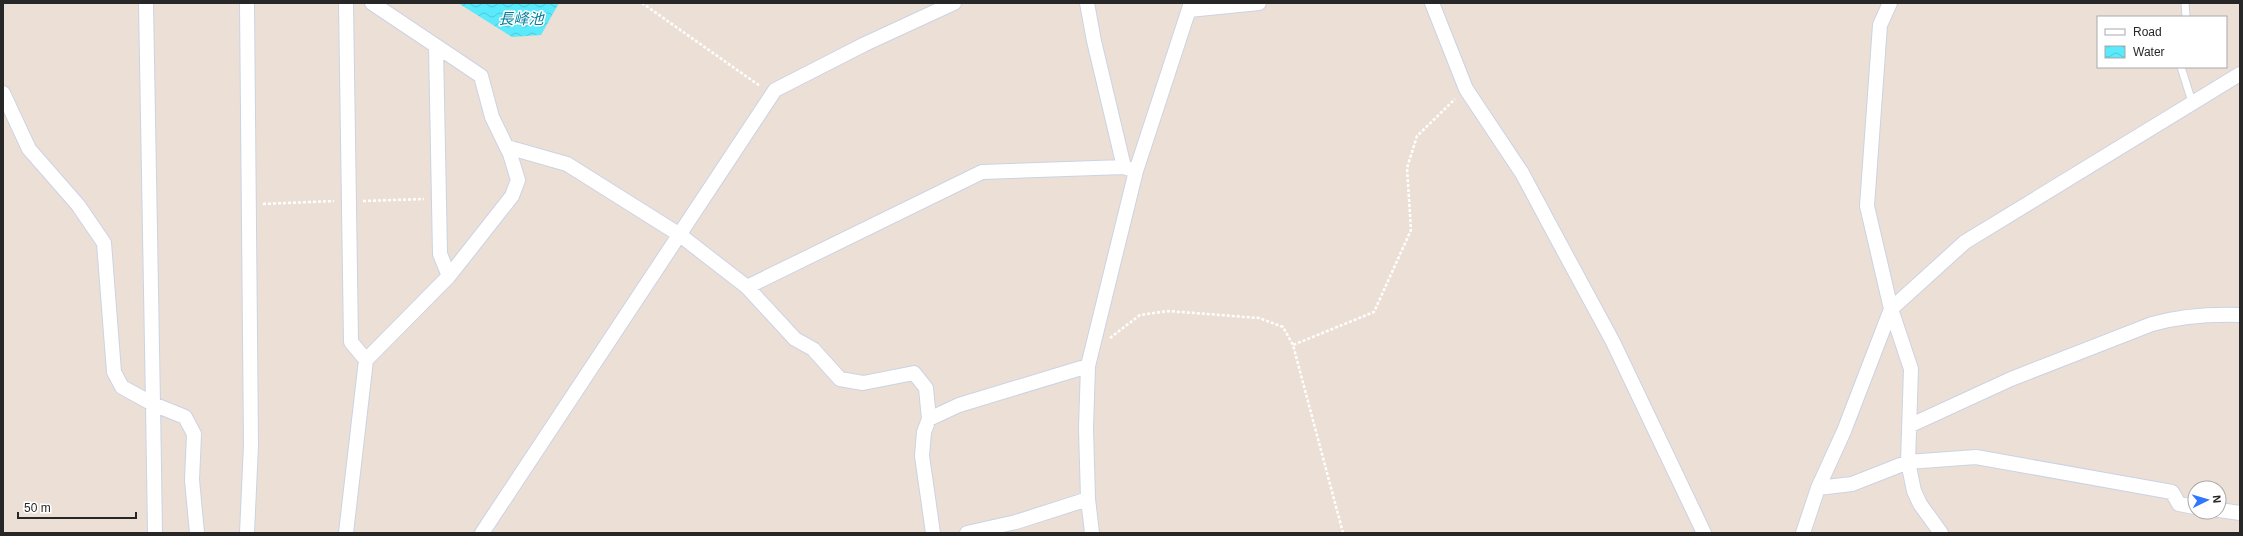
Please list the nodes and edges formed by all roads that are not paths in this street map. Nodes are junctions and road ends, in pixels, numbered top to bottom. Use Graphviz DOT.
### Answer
graph roads {
  1 [pos="146,3"];
  2 [pos="247,3"];
  3 [pos="346,3"];
  4 [pos="372,3"];
  5 [pos="954,3"];
  6 [pos="1087,3"];
  7 [pos="1258,3"];
  8 [pos="1432,3"];
  9 [pos="1890,3"];
  10 [pos="2185,3"];
  11 [pos="1190,7"];
  12 [pos="2186,16"];
  13 [pos="436,46"];
  14 [pos="2181,68"];
  15 [pos="2240,74"];
  16 [pos="3,93"];
  17 [pos="2192,102"];
  18 [pos="507,147"];
  19 [pos="1130,169"];
  20 [pos="680,235"];
  21 [pos="449,276"];
  22 [pos="747,287"];
  23 [pos="1891,309"];
  24 [pos="2240,315"];
  25 [pos="366,360"];
  26 [pos="1088,366"];
  27 [pos="153,404"];
  28 [pos="929,418"];
  29 [pos="1911,426"];
  30 [pos="1908,462"];
  31 [pos="1818,488"];
  32 [pos="1088,499"];
  33 [pos="2187,506"];
  34 [pos="2227,511"];
  35 [pos="2240,513"];
  36 [pos="155,533"];
  37 [pos="197,533"];
  38 [pos="247,533"];
  39 [pos="346,533"];
  40 [pos="482,533"];
  41 [pos="933,533"];
  42 [pos="967,533"];
  43 [pos="1092,533"];
  44 [pos="1704,533"];
  45 [pos="1803,533"];
  46 [pos="1941,533"];
  1 -- 27 [label="street"];
  2 -- 38 [label="street"];
  3 -- 25 [label="street"];
  4 -- 13 [label="street"];
  5 -- 20 [label="street"];
  6 -- 19 [label="street"];
  7 -- 11 [label="street"];
  8 -- 44 [label="street"];
  9 -- 23 [label="street"];
  10 -- 12 [label="lane"];
  11 -- 19 [label="street"];
  13 -- 18 [label="street"];
  13 -- 21 [label="street"];
  14 -- 17 [label="lane"];
  15 -- 17 [label="street"];
  16 -- 27 [label="street"];
  17 -- 23 [label="street"];
  18 -- 20 [label="street"];
  18 -- 21 [label="street"];
  19 -- 22 [label="street"];
  19 -- 26 [label="street"];
  20 -- 22 [label="street"];
  20 -- 40 [label="street"];
  21 -- 25 [label="street"];
  22 -- 28 [label="street"];
  23 -- 29 [label="street"];
  23 -- 31 [label="street"];
  24 -- 29 [label="street"];
  25 -- 39 [label="street"];
  26 -- 28 [label="street"];
  26 -- 32 [label="street"];
  27 -- 36 [label="street"];
  27 -- 37 [label="street"];
  28 -- 41 [label="street"];
  29 -- 30 [label="street"];
  30 -- 31 [label="street"];
  30 -- 33 [label="street"];
  30 -- 46 [label="street"];
  31 -- 45 [label="street"];
  32 -- 42 [label="street"];
  32 -- 43 [label="street"];
  34 -- 35 [label="street"];
}
